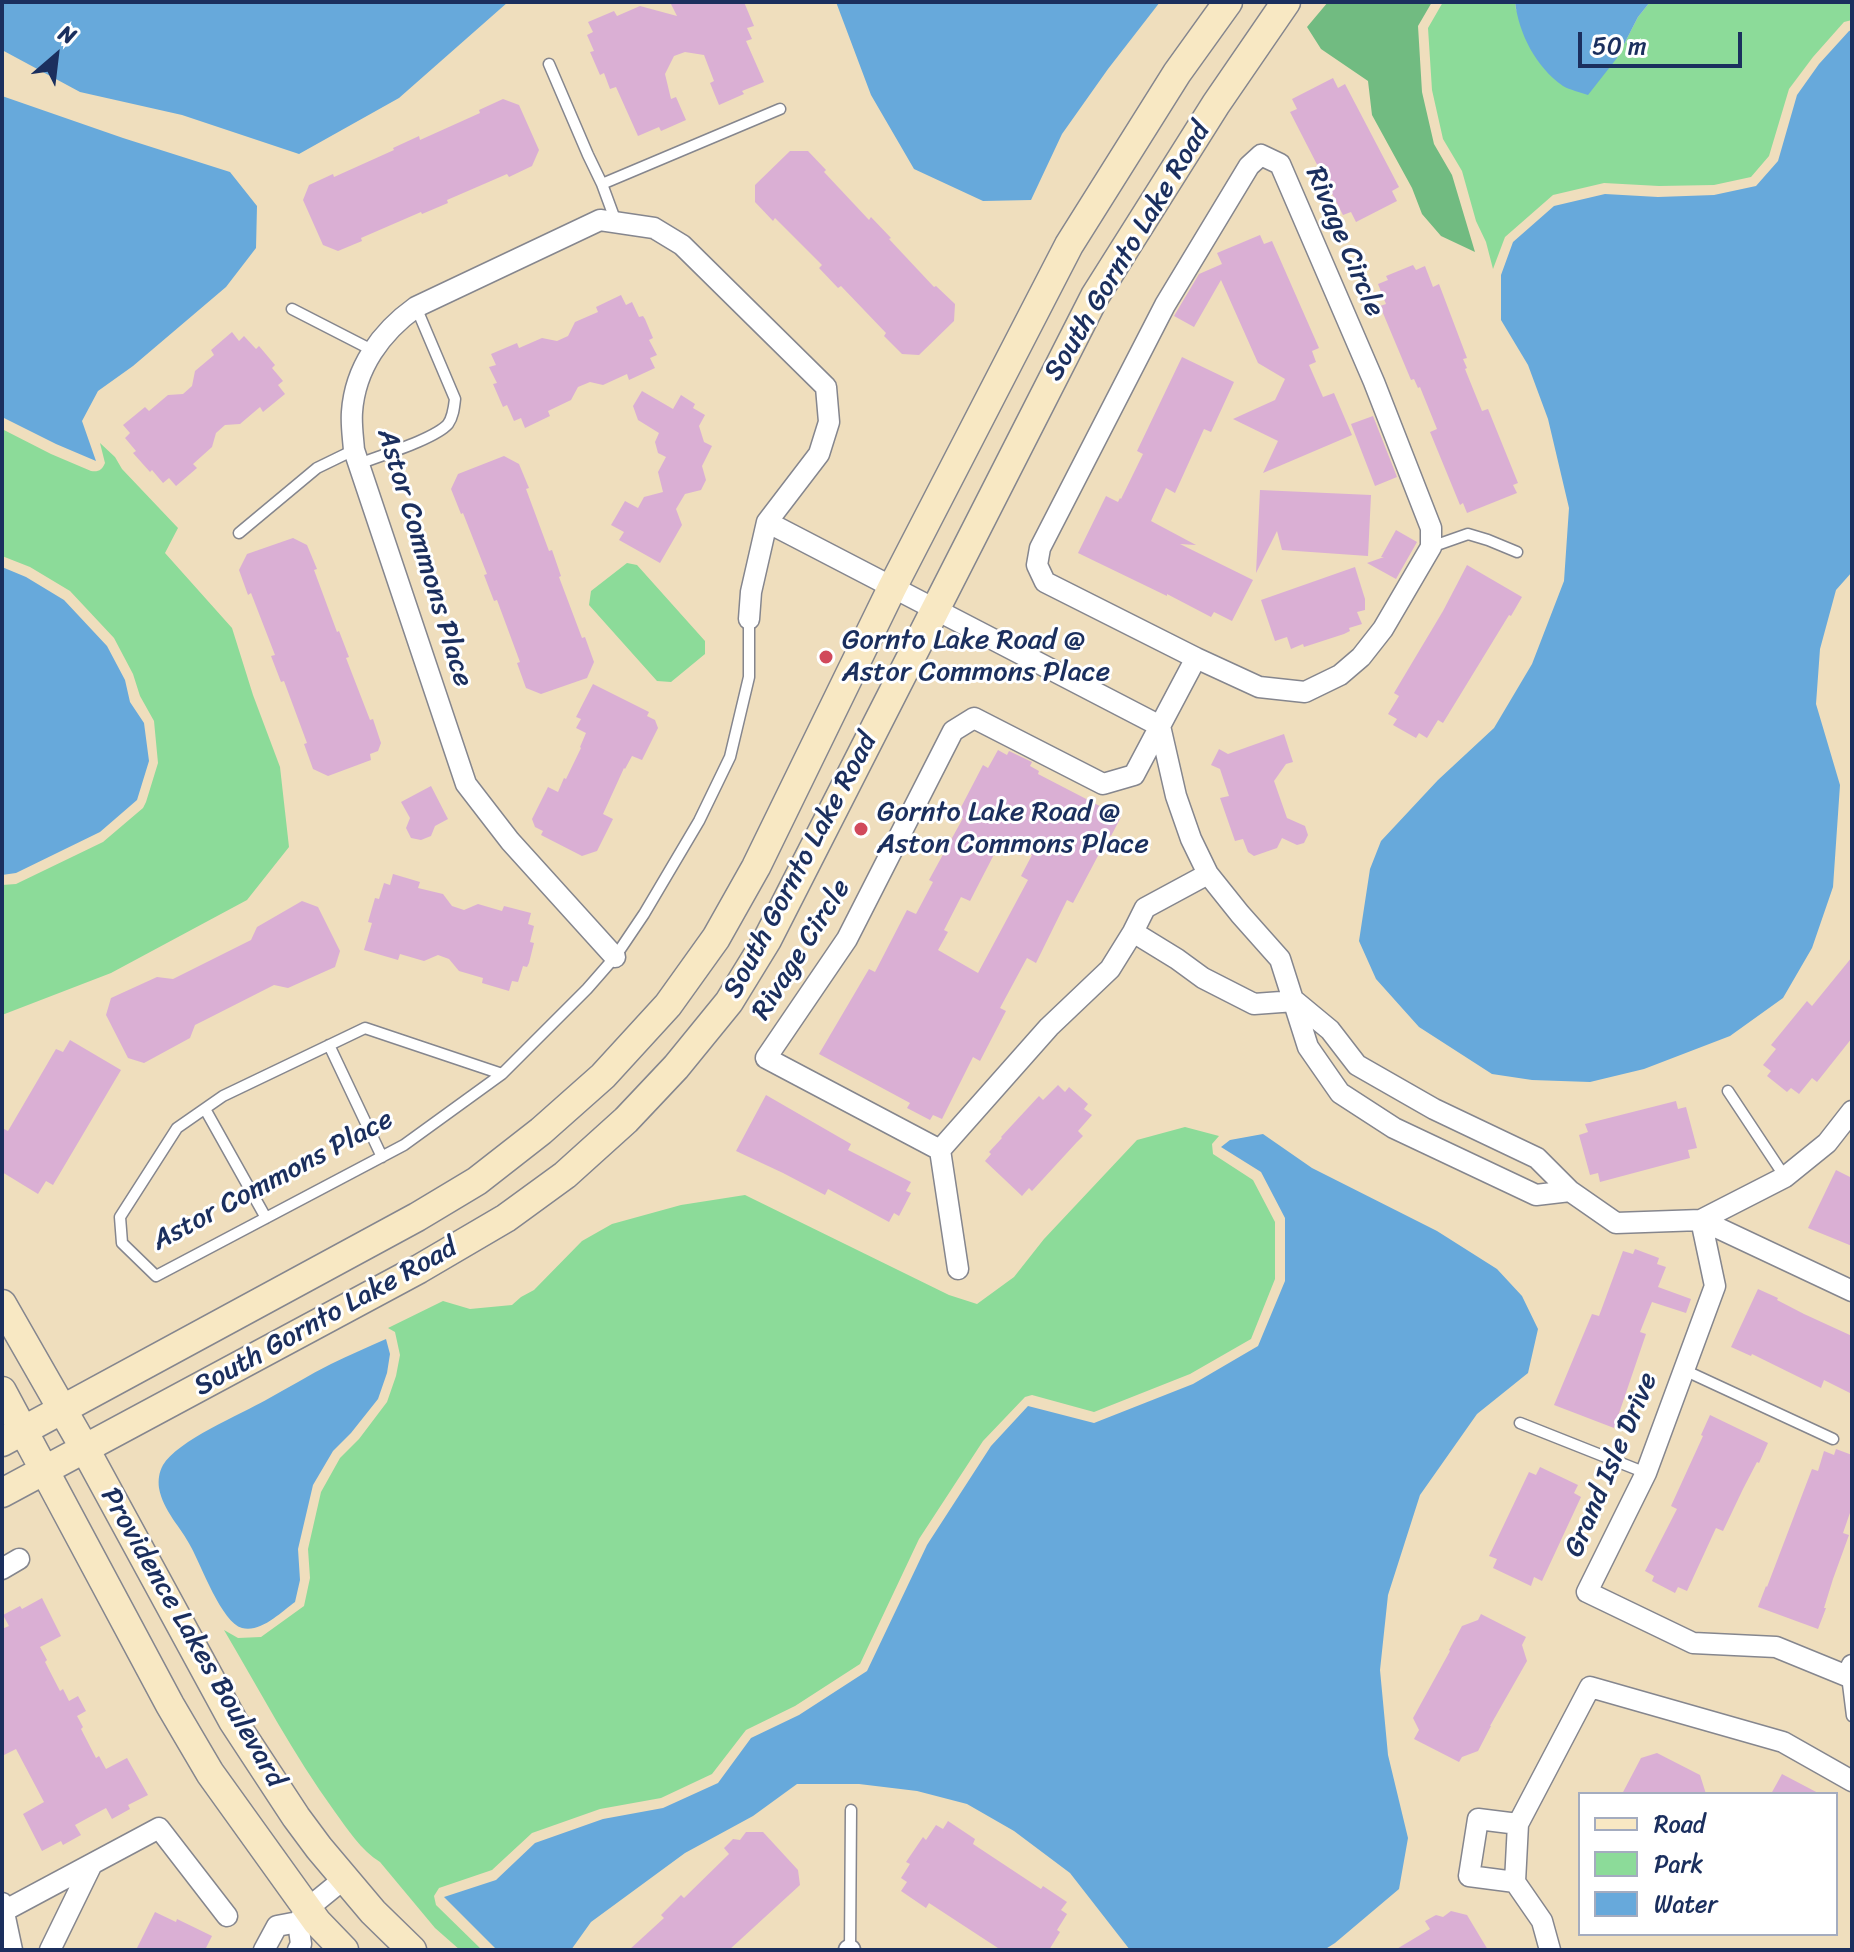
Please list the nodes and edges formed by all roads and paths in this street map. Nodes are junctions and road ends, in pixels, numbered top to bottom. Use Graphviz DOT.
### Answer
graph roads {
  1 [pos="1228,2"];
  2 [pos="1286,2"];
  3 [pos="549,64"];
  4 [pos="780,109"];
  5 [pos="602,184"];
  6 [pos="616,222"];
  7 [pos="416,307"];
  8 [pos="292,309"];
  9 [pos="372,350"];
  10 [pos="356,457"];
  11 [pos="767,522"];
  12 [pos="239,533"];
  13 [pos="1431,547"];
  14 [pos="1517,552"];
  15 [pos="892,588"];
  16 [pos="935,610"];
  17 [pos="749,619"];
  18 [pos="1196,658"];
  19 [pos="1160,726"];
  20 [pos="1208,874"];
  21 [pos="1133,932"];
  22 [pos="615,957"];
  23 [pos="1295,1001"];
  24 [pos="329,1045"];
  25 [pos="502,1074"];
  26 [pos="1728,1091"];
  27 [pos="205,1109"];
  28 [pos="1852,1111"];
  29 [pos="1441,1112"];
  30 [pos="1425,1143"];
  31 [pos="940,1150"];
  32 [pos="382,1157"];
  33 [pos="1785,1177"];
  34 [pos="1570,1191"];
  35 [pos="266,1218"];
  36 [pos="1701,1220"];
  37 [pos="958,1269"];
  38 [pos="1852,1291"];
  39 [pos="2,1304"];
  40 [pos="1684,1370"];
  41 [pos="2,1391"];
  42 [pos="61,1409"];
  43 [pos="1520,1423"];
  44 [pos="12,1436"];
  45 [pos="1833,1439"];
  46 [pos="85,1449"];
  47 [pos="44,1471"];
  48 [pos="1646,1473"];
  49 [pos="2,1493"];
  50 [pos="1850,1671"];
  51 [pos="1852,1716"];
  52 [pos="1852,1781"];
  53 [pos="851,1810"];
  54 [pos="1518,1824"];
  55 [pos="92,1864"];
  56 [pos="345,1878"];
  57 [pos="1515,1882"];
  58 [pos="3,1907"];
  59 [pos="302,1915"];
  60 [pos="227,1916"];
  61 [pos="12,1950"];
  62 [pos="50,1950"];
  63 [pos="264,1950"];
  64 [pos="298,1950"];
  65 [pos="344,1950"];
  66 [pos="412,1950"];
  67 [pos="850,1950"];
  68 [pos="1550,1950"];
  1 -- 15 [label="street, South Gornto Lake Road"];
  2 -- 16 [label="street, South Gornto Lake Road"];
  3 -- 5 [label="lane"];
  4 -- 5 [label="lane"];
  5 -- 6 [label="lane"];
  6 -- 7 [label="street, Astor Commons Place"];
  6 -- 11 [label="street, Astor Commons Place"];
  7 -- 9 [label="street, Astor Commons Place"];
  7 -- 10 [label="lane"];
  8 -- 9 [label="lane"];
  9 -- 10 [label="street, Astor Commons Place"];
  10 -- 12 [label="lane"];
  10 -- 22 [label="street, Astor Commons Place"];
  11 -- 15 [label="street"];
  11 -- 17 [label="street, Astor Commons Place"];
  13 -- 14 [label="lane"];
  13 -- 18 [label="street, Rivage Circle"];
  13 -- 18 [label="street, Rivage Circle"];
  15 -- 16 [label="street"];
  15 -- 42 [label="street, South Gornto Lake Road"];
  16 -- 19 [label="street"];
  16 -- 46 [label="street, South Gornto Lake Road"];
  17 -- 22 [label="lane, Astor Commons Place"];
  18 -- 19 [label="street, Rivage Circle"];
  19 -- 20 [label="street"];
  19 -- 31 [label="street, Rivage Circle"];
  20 -- 21 [label="street"];
  20 -- 23 [label="street"];
  21 -- 23 [label="street"];
  21 -- 31 [label="street"];
  22 -- 25 [label="lane, Astor Commons Place"];
  23 -- 29 [label="street"];
  23 -- 30 [label="street"];
  24 -- 25 [label="lane, Astor Commons Place"];
  24 -- 27 [label="lane, Astor Commons Place"];
  24 -- 32 [label="lane"];
  25 -- 32 [label="lane, Astor Commons Place"];
  26 -- 33 [label="lane"];
  27 -- 35 [label="lane"];
  27 -- 35 [label="lane, Astor Commons Place"];
  28 -- 33 [label="street"];
  29 -- 30 [label="street"];
  29 -- 34 [label="street"];
  30 -- 34 [label="street"];
  31 -- 37 [label="street"];
  32 -- 35 [label="lane, Astor Commons Place"];
  33 -- 36 [label="street"];
  34 -- 36 [label="street"];
  36 -- 38 [label="street"];
  36 -- 40 [label="street, Grand Isle Drive"];
  39 -- 42 [label="street, Providence Lakes Boulevard"];
  40 -- 45 [label="lane"];
  40 -- 48 [label="street, Grand Isle Drive"];
  41 -- 44 [label="street, Providence Lakes Boulevard"];
  42 -- 44 [label="street, South Gornto Lake Road"];
  42 -- 46 [label="street, Providence Lakes Boulevard"];
  43 -- 48 [label="lane"];
  44 -- 47 [label="street, Providence Lakes Boulevard"];
  46 -- 47 [label="street, South Gornto Lake Road"];
  46 -- 56 [label="street, Providence Lakes Boulevard"];
  47 -- 49 [label="street, South Gornto Lake Road"];
  47 -- 59 [label="street, Providence Lakes Boulevard"];
  48 -- 50 [label="street, Grand Isle Drive"];
  50 -- 51 [label="lane"];
  52 -- 54 [label="street"];
  53 -- 67 [label="lane"];
  54 -- 57 [label="street"];
  54 -- 57 [label="street"];
  55 -- 58 [label="street"];
  55 -- 60 [label="street"];
  55 -- 62 [label="street"];
  56 -- 59 [label="street"];
  56 -- 66 [label="street, Providence Lakes Boulevard"];
  57 -- 68 [label="street"];
  58 -- 61 [label="street"];
  59 -- 63 [label="street"];
  59 -- 64 [label="street"];
  59 -- 65 [label="street, Providence Lakes Boulevard"];
}
